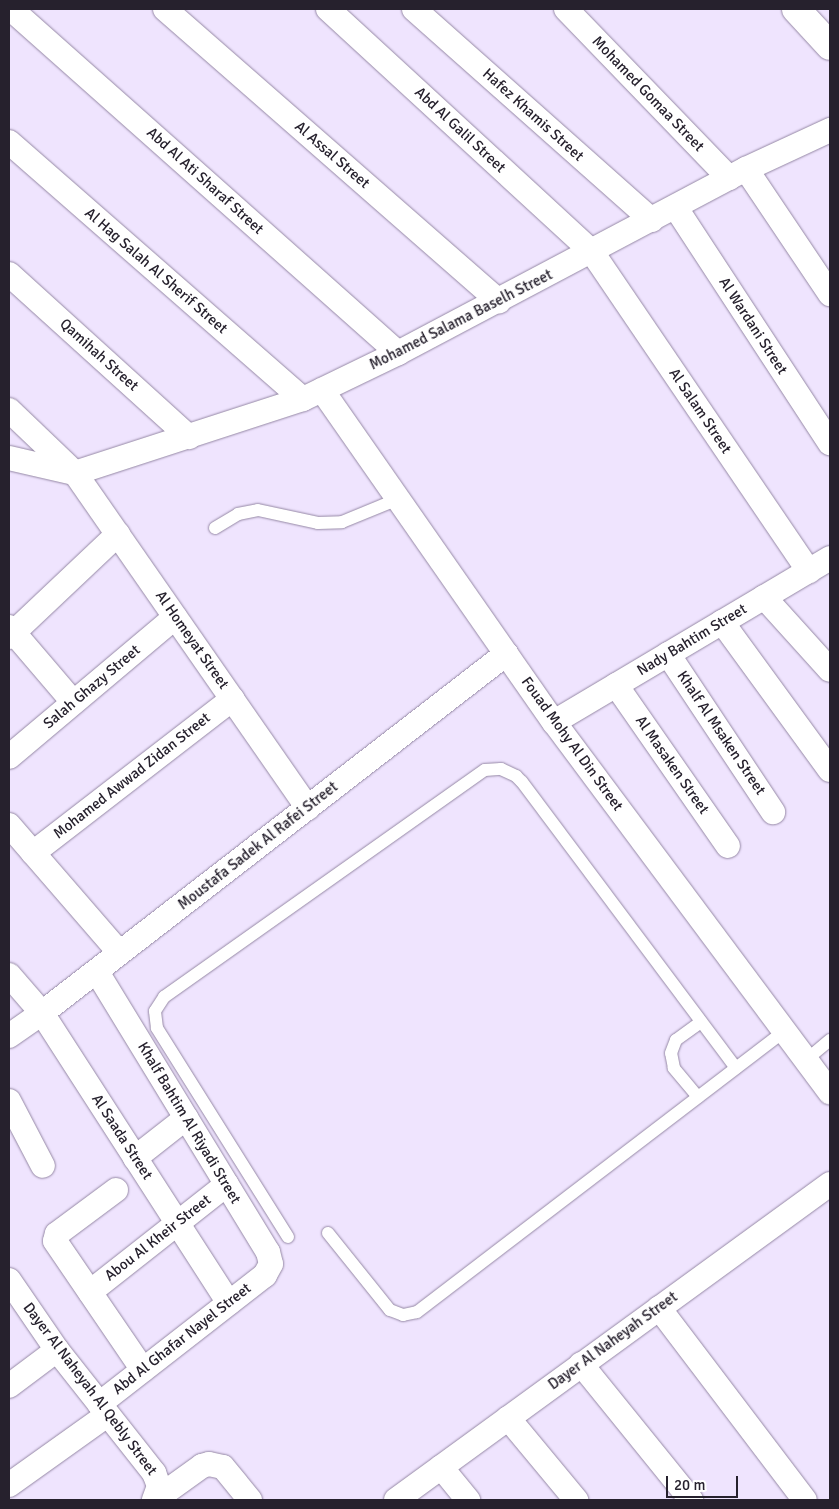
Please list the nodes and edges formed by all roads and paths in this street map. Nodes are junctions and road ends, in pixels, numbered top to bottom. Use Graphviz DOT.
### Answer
graph roads {
  1 [pos="11,9"];
  2 [pos="164,9"];
  3 [pos="328,9"];
  4 [pos="414,9"];
  5 [pos="566,9"];
  6 [pos="796,9"];
  7 [pos="830,46"];
  8 [pos="830,130"];
  9 [pos="9,142"];
  10 [pos="738,174"];
  11 [pos="676,208"];
  12 [pos="652,220"];
  13 [pos="592,252"];
  14 [pos="9,274"];
  15 [pos="830,294"];
  16 [pos="498,301"];
  17 [pos="398,353"];
  18 [pos="312,395"];
  19 [pos="9,410"];
  20 [pos="189,437"];
  21 [pos="830,443"];
  22 [pos="14,466"];
  23 [pos="75,473"];
  24 [pos="398,499"];
  25 [pos="215,528"];
  26 [pos="118,534"];
  27 [pos="830,558"];
  28 [pos="809,571"];
  29 [pos="764,597"];
  30 [pos="175,617"];
  31 [pos="722,622"];
  32 [pos="10,632"];
  33 [pos="506,654"];
  34 [pos="668,654"];
  35 [pos="830,670"];
  36 [pos="616,685"];
  37 [pos="232,698"];
  38 [pos="73,702"];
  39 [pos="554,722"];
  40 [pos="9,757"];
  41 [pos="830,770"];
  42 [pos="308,808"];
  43 [pos="773,812"];
  44 [pos="9,825"];
  45 [pos="728,846"];
  46 [pos="33,853"];
  47 [pos="120,953"];
  48 [pos="97,972"];
  49 [pos="9,975"];
  50 [pos="42,1014"];
  51 [pos="701,1022"];
  52 [pos="785,1031"];
  53 [pos="9,1036"];
  54 [pos="830,1040"];
  55 [pos="806,1060"];
  56 [pos="736,1068"];
  57 [pos="830,1092"];
  58 [pos="698,1097"];
  59 [pos="9,1100"];
  60 [pos="186,1118"];
  61 [pos="136,1158"];
  62 [pos="44,1166"];
  63 [pos="227,1184"];
  64 [pos="830,1184"];
  65 [pos="116,1190"];
  66 [pos="177,1224"];
  67 [pos="328,1233"];
  68 [pos="288,1238"];
  69 [pos="265,1275"];
  70 [pos="9,1280"];
  71 [pos="90,1292"];
  72 [pos="228,1303"];
  73 [pos="659,1308"];
  74 [pos="57,1350"];
  75 [pos="581,1364"];
  76 [pos="143,1370"];
  77 [pos="9,1386"];
  78 [pos="103,1410"];
  79 [pos="508,1418"];
  80 [pos="441,1467"];
  81 [pos="9,1484"];
  82 [pos="155,1500"];
  83 [pos="250,1500"];
  84 [pos="396,1500"];
  85 [pos="468,1500"];
  86 [pos="576,1500"];
  87 [pos="691,1500"];
  88 [pos="805,1500"];
  1 -- 17 [label="street, Abd Al Ati Sharaf Street"];
  2 -- 16 [label="street, Al Assal Street"];
  3 -- 13 [label="street, Abd Al Galil Street"];
  4 -- 12 [label="street, Hafez Khamis Street"];
  5 -- 10 [label="street, Mohamed Gomaa Street"];
  6 -- 7 [label="main road"];
  8 -- 10 [label="street, Mohamed Salama Baselh Street"];
  9 -- 18 [label="street, Al Hag Salah Al Sherif Street"];
  10 -- 11 [label="street, Mohamed Salama Baselh Street"];
  10 -- 15 [label="street, Mohamed Gomaa Street"];
  11 -- 12 [label="street, Mohamed Salama Baselh Street"];
  11 -- 21 [label="street, Al Wardani Street"];
  12 -- 13 [label="street, Mohamed Salama Baselh Street"];
  13 -- 16 [label="street, Mohamed Salama Baselh Street"];
  13 -- 28 [label="street, Al Salam Street"];
  14 -- 20 [label="street, Qamihah Street"];
  16 -- 17 [label="street, Mohamed Salama Baselh Street"];
  17 -- 18 [label="street, Mohamed Salama Baselh Street"];
  18 -- 20 [label="street, Mohamed Salama Baselh Street"];
  18 -- 24 [label="street, Fouad Mohy Al Din Street"];
  19 -- 23 [label="street, Al Homeyat Street"];
  20 -- 23 [label="street, Mohamed Salama Baselh Street"];
  22 -- 23 [label="street"];
  23 -- 26 [label="street, Al Homeyat Street"];
  24 -- 25 [label="lane"];
  24 -- 33 [label="street, Fouad Mohy Al Din Street"];
  26 -- 30 [label="street, Al Homeyat Street"];
  26 -- 32 [label="street"];
  27 -- 28 [label="street, Nady Bahtim Street"];
  28 -- 29 [label="street, Nady Bahtim Street"];
  29 -- 31 [label="street, Nady Bahtim Street"];
  29 -- 35 [label="street"];
  30 -- 37 [label="street, Al Homeyat Street"];
  30 -- 38 [label="street, Salah Ghazy Street"];
  31 -- 34 [label="street, Nady Bahtim Street"];
  31 -- 41 [label="street"];
  32 -- 38 [label="street"];
  33 -- 39 [label="street, Fouad Mohy Al Din Street"];
  33 -- 42 [label="street, Moustafa Sadek Al Rafei Street"];
  34 -- 36 [label="street, Nady Bahtim Street"];
  34 -- 43 [label="street, Khalf Al Msaken Street"];
  36 -- 39 [label="street, Nady Bahtim Street"];
  36 -- 45 [label="street, Al Masaken Street"];
  37 -- 42 [label="street, Al Homeyat Street"];
  37 -- 46 [label="street, Mohamed Awwad Zidan Street"];
  38 -- 40 [label="street, Salah Ghazy Street"];
  39 -- 52 [label="street, Fouad Mohy Al Din Street"];
  42 -- 47 [label="street, Moustafa Sadek Al Rafei Street"];
  44 -- 46 [label="street"];
  46 -- 47 [label="street"];
  47 -- 48 [label="street, Moustafa Sadek Al Rafei Street"];
  48 -- 50 [label="street, Moustafa Sadek Al Rafei Street"];
  48 -- 60 [label="street, Khalf Bahtim Al Riyadi Street"];
  49 -- 50 [label="street, Al Saada Street"];
  50 -- 53 [label="street, Moustafa Sadek Al Rafei Street"];
  50 -- 61 [label="street, Al Saada Street"];
  51 -- 56 [label="lane"];
  51 -- 58 [label="lane"];
  51 -- 68 [label="lane"];
  52 -- 55 [label="street, Fouad Mohy Al Din Street"];
  52 -- 56 [label="lane"];
  54 -- 55 [label="lane"];
  55 -- 57 [label="street, Fouad Mohy Al Din Street"];
  56 -- 58 [label="lane"];
  58 -- 67 [label="lane"];
  59 -- 62 [label="street"];
  60 -- 61 [label="street"];
  60 -- 63 [label="street, Khalf Bahtim Al Riyadi Street"];
  61 -- 66 [label="street, Al Saada Street"];
  63 -- 66 [label="street, Abou Al Kheir Street"];
  63 -- 69 [label="street, Khalf Bahtim Al Riyadi Street"];
  64 -- 73 [label="street, Dayer Al Naheyah Street"];
  65 -- 71 [label="street"];
  66 -- 71 [label="street, Abou Al Kheir Street"];
  66 -- 72 [label="street, Al Saada Street"];
  69 -- 72 [label="street, Abd Al Ghafar Nayel Street"];
  70 -- 74 [label="street, Dayer Al Naheyah Al Qebly Street"];
  71 -- 76 [label="street"];
  72 -- 76 [label="street, Abd Al Ghafar Nayel Street"];
  73 -- 75 [label="street, Dayer Al Naheyah Street"];
  73 -- 88 [label="street"];
  74 -- 77 [label="street"];
  74 -- 78 [label="street, Dayer Al Naheyah Al Qebly Street"];
  75 -- 79 [label="street, Dayer Al Naheyah Street"];
  75 -- 87 [label="street"];
  76 -- 78 [label="street, Abd Al Ghafar Nayel Street"];
  78 -- 81 [label="street, Abd Al Ghafar Nayel Street"];
  78 -- 82 [label="street, Dayer Al Naheyah Al Qebly Street"];
  79 -- 80 [label="street, Dayer Al Naheyah Street"];
  79 -- 86 [label="street"];
  80 -- 84 [label="street, Dayer Al Naheyah Street"];
  80 -- 85 [label="street"];
  82 -- 83 [label="street"];
}
